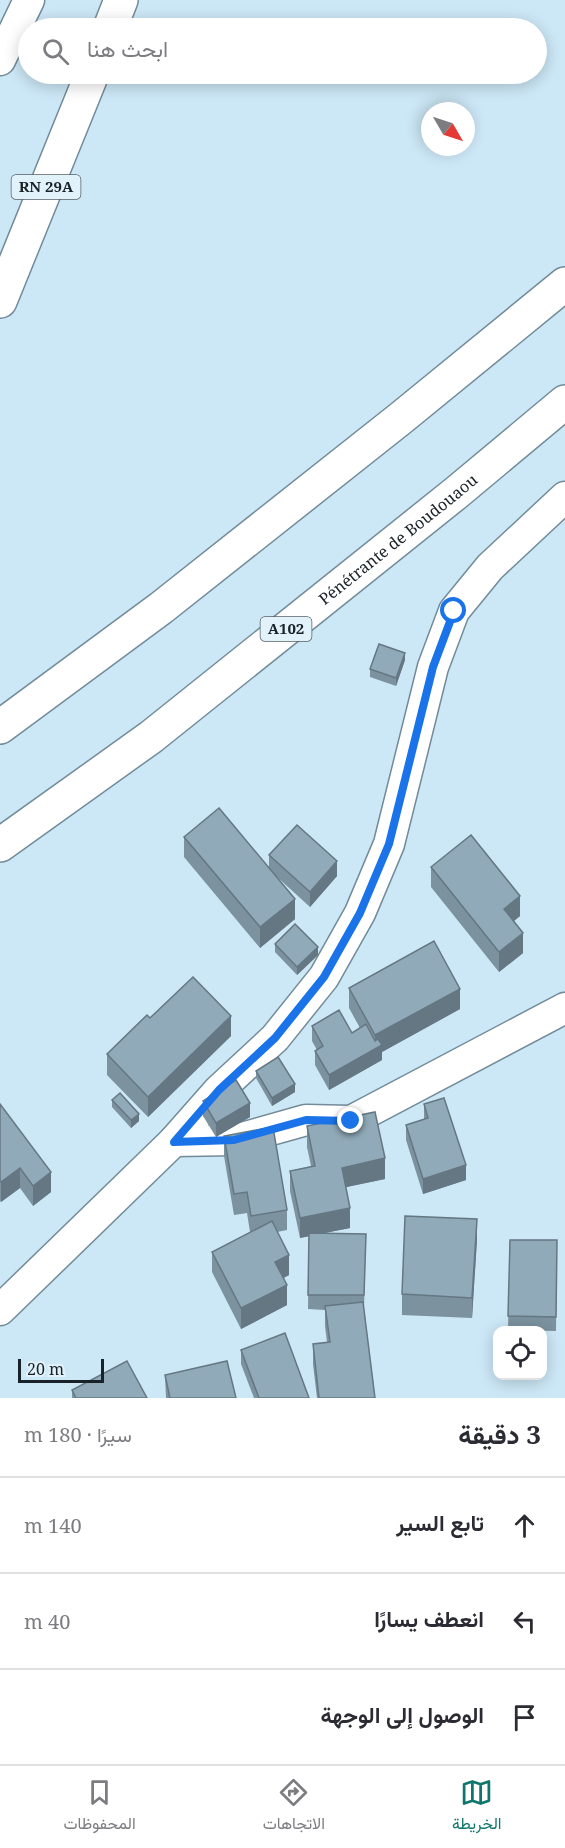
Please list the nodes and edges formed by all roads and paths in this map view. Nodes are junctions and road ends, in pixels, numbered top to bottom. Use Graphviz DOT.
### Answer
graph roads {
  1 [pos="29,0"];
  2 [pos="121,0"];
  3 [pos="20,18"];
  4 [pos="114,18"];
  5 [pos="18,23"];
  6 [pos="0,60"];
  7 [pos="88,84"];
  8 [pos="565,285"];
  9 [pos="0,301"];
  10 [pos="565,402"];
  11 [pos="565,497"];
  12 [pos="0,727"];
  13 [pos="0,845"];
  14 [pos="565,1008"];
  15 [pos="174,1142"];
  16 [pos="0,1310"];
  1 -- 3 [label="street"];
  2 -- 4 [label="main road"];
  5 -- 6 [label="street"];
  7 -- 9 [label="main road, RN 29A"];
  8 -- 12 [label="main road"];
  10 -- 13 [label="main road, Pénétrante de Boudouaou / A102"];
  11 -- 15 [label="street"];
  14 -- 15 [label="street"];
  15 -- 16 [label="street"];
}
